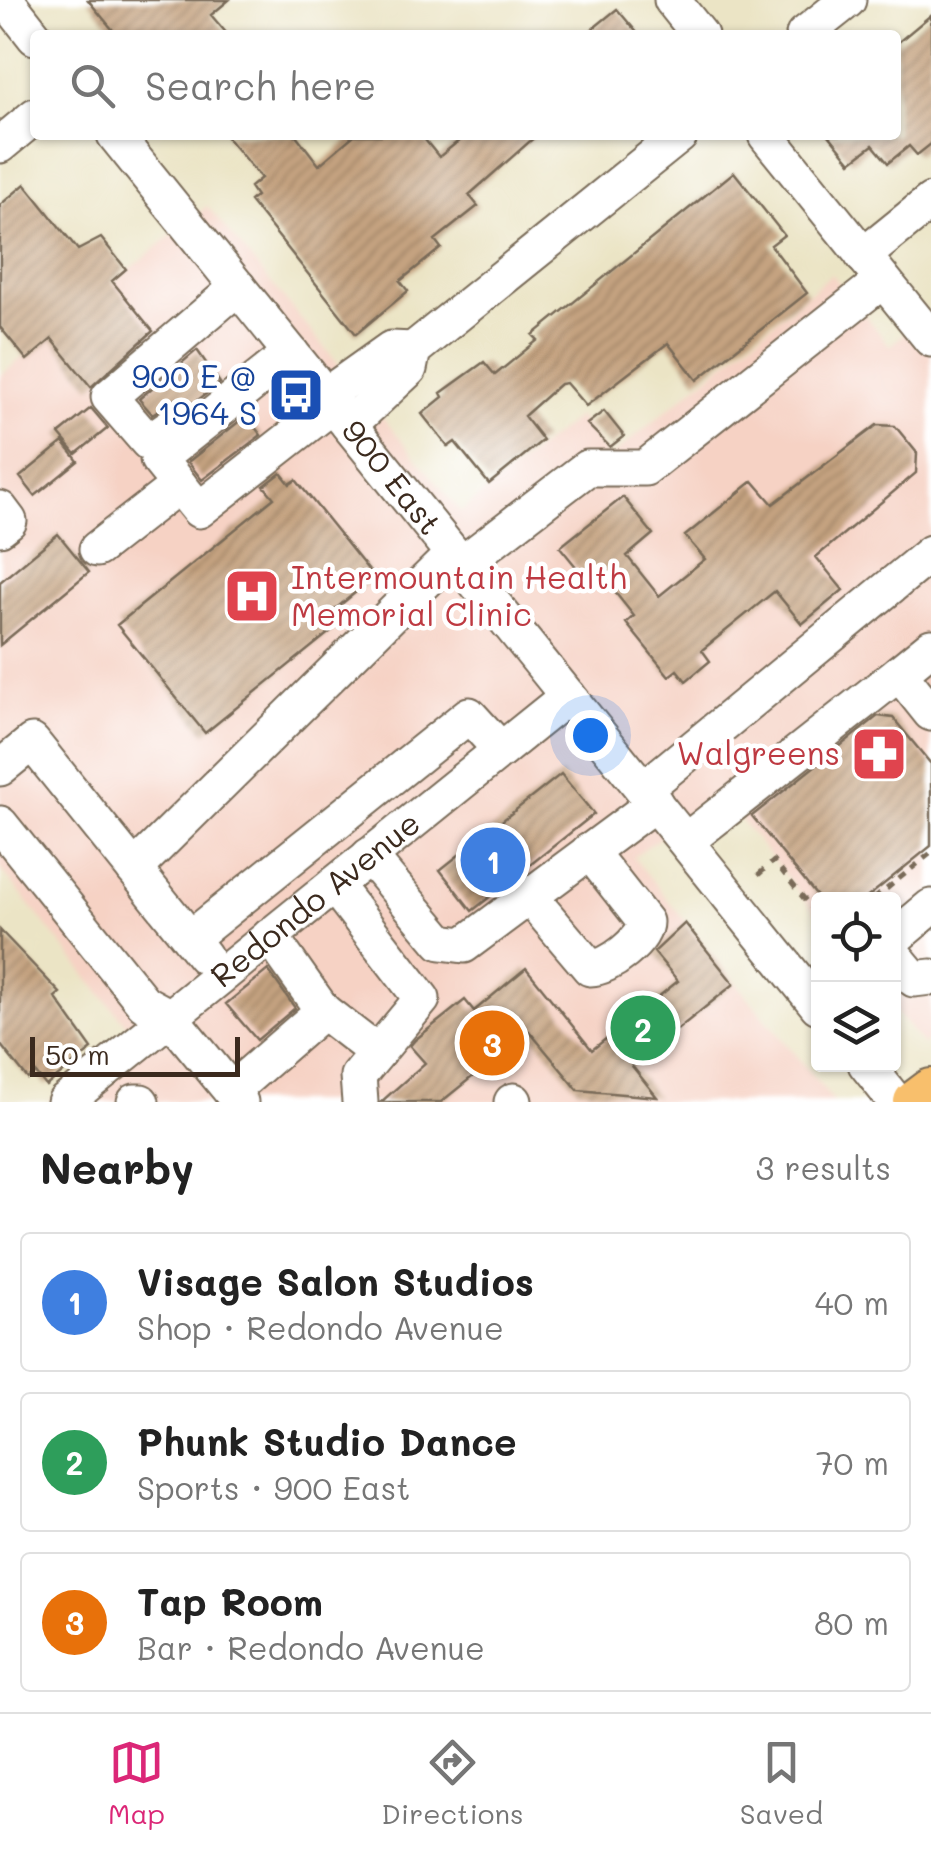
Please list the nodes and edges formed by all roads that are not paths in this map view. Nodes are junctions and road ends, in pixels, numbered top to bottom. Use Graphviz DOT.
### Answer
graph roads {
  1 [pos="6,0"];
  2 [pos="672,0"];
  3 [pos="848,0"];
  4 [pos="30,30"];
  5 [pos="696,30"];
  6 [pos="810,30"];
  7 [pos="30,120"];
  8 [pos="118,140"];
  9 [pos="674,140"];
  10 [pos="770,140"];
  11 [pos="0,145"];
  12 [pos="931,201"];
  13 [pos="873,268"];
  14 [pos="238,287"];
  15 [pos="931,339"];
  16 [pos="287,348"];
  17 [pos="336,409"];
  18 [pos="179,484"];
  19 [pos="0,509"];
  20 [pos="0,528"];
  21 [pos="97,549"];
  22 [pos="931,553"];
  23 [pos="458,559"];
  24 [pos="931,647"];
  25 [pos="898,673"];
  26 [pos="568,696"];
  27 [pos="931,713"];
  28 [pos="501,750"];
  29 [pos="0,768"];
  30 [pos="649,796"];
  31 [pos="0,824"];
  32 [pos="686,841"];
  33 [pos="589,851"];
  34 [pos="369,856"];
  35 [pos="134,869"];
  36 [pos="334,885"];
  37 [pos="529,896"];
  38 [pos="931,907"];
  39 [pos="901,932"];
  40 [pos="270,936"];
  41 [pos="190,938"];
  42 [pos="901,963"];
  43 [pos="220,976"];
  44 [pos="931,978"];
  45 [pos="811,995"];
  46 [pos="323,1011"];
  47 [pos="170,1017"];
  48 [pos="376,1052"];
  49 [pos="872,1072"];
  50 [pos="931,1090"];
  51 [pos="236,1096"];
  52 [pos="64,1102"];
  53 [pos="360,1102"];
  54 [pos="896,1102"];
  55 [pos="915,1102"];
  1 -- 4 [label="street"];
  2 -- 5 [label="street"];
  3 -- 6 [label="street"];
  7 -- 11 [label="street"];
  8 -- 14 [label="street, 900 East"];
  9 -- 17 [label="street"];
  10 -- 13 [label="street"];
  12 -- 13 [label="street"];
  13 -- 15 [label="street"];
  13 -- 23 [label="street"];
  14 -- 16 [label="street, 900 East"];
  14 -- 16 [label="street"];
  16 -- 17 [label="street, 900 East"];
  16 -- 18 [label="street"];
  17 -- 18 [label="street"];
  17 -- 23 [label="street, 900 East"];
  18 -- 21 [label="street"];
  19 -- 20 [label="street"];
  22 -- 30 [label="street"];
  23 -- 26 [label="street, 900 East"];
  23 -- 35 [label="street"];
  24 -- 25 [label="street"];
  25 -- 27 [label="street"];
  25 -- 32 [label="street"];
  26 -- 28 [label="street, Redondo Avenue"];
  26 -- 30 [label="street, 900 East"];
  28 -- 34 [label="street, Redondo Avenue"];
  28 -- 41 [label="street"];
  29 -- 35 [label="street"];
  30 -- 32 [label="street, 900 East"];
  30 -- 33 [label="street"];
  31 -- 47 [label="street"];
  32 -- 45 [label="street, 900 East"];
  33 -- 37 [label="street"];
  33 -- 37 [label="street"];
  34 -- 36 [label="street, Redondo Avenue"];
  34 -- 37 [label="street"];
  35 -- 41 [label="street"];
  36 -- 40 [label="street, Redondo Avenue"];
  36 -- 48 [label="street"];
  38 -- 39 [label="street"];
  40 -- 43 [label="street, Redondo Avenue"];
  40 -- 46 [label="street"];
  41 -- 43 [label="street"];
  42 -- 44 [label="street"];
  43 -- 47 [label="street, Redondo Avenue"];
  46 -- 48 [label="street"];
  46 -- 51 [label="street"];
  47 -- 51 [label="street"];
  47 -- 52 [label="street, Redondo Avenue"];
  48 -- 53 [label="street"];
  49 -- 54 [label="street"];
  50 -- 55 [label="main road"];
}
